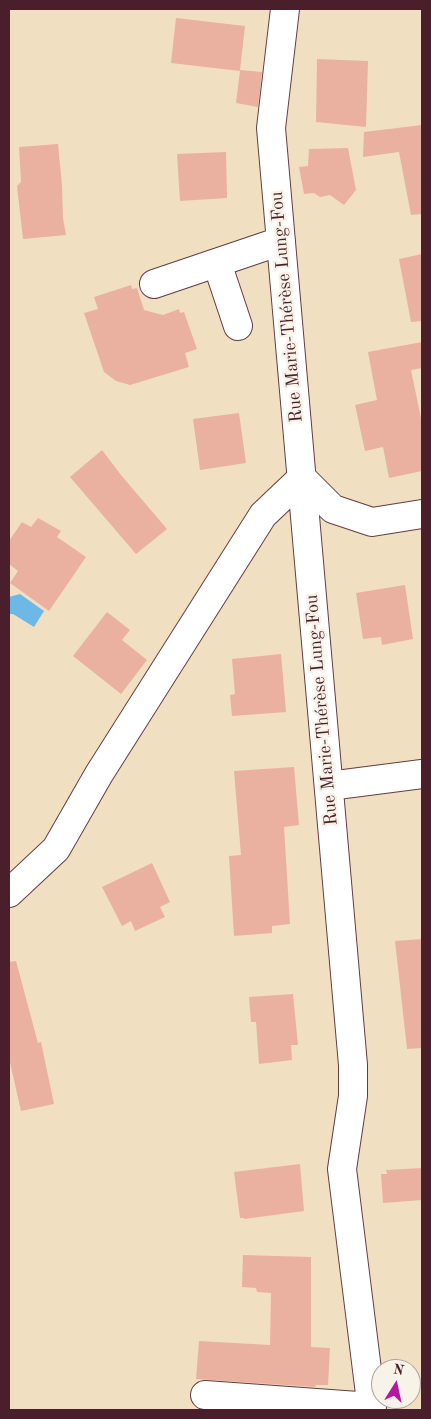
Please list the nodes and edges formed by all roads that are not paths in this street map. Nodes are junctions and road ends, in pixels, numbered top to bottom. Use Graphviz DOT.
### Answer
graph roads {
  1 [pos="285,9"];
  2 [pos="281,241"];
  3 [pos="217,262"];
  4 [pos="154,284"];
  5 [pos="238,326"];
  6 [pos="302,478"];
  7 [pos="422,514"];
  8 [pos="422,774"];
  9 [pos="329,786"];
  10 [pos="9,893"];
  11 [pos="205,1395"];
  12 [pos="371,1401"];
  13 [pos="371,1409"];
  1 -- 2 [label="street, Rue Marie-Thérèse Lung-Fou"];
  2 -- 3 [label="street"];
  2 -- 6 [label="street, Rue Marie-Thérèse Lung-Fou"];
  3 -- 4 [label="street"];
  3 -- 5 [label="street"];
  6 -- 7 [label="street"];
  6 -- 9 [label="street, Rue Marie-Thérèse Lung-Fou"];
  6 -- 10 [label="street"];
  8 -- 9 [label="street"];
  9 -- 12 [label="street, Rue Marie-Thérèse Lung-Fou"];
  11 -- 13 [label="street"];
}
